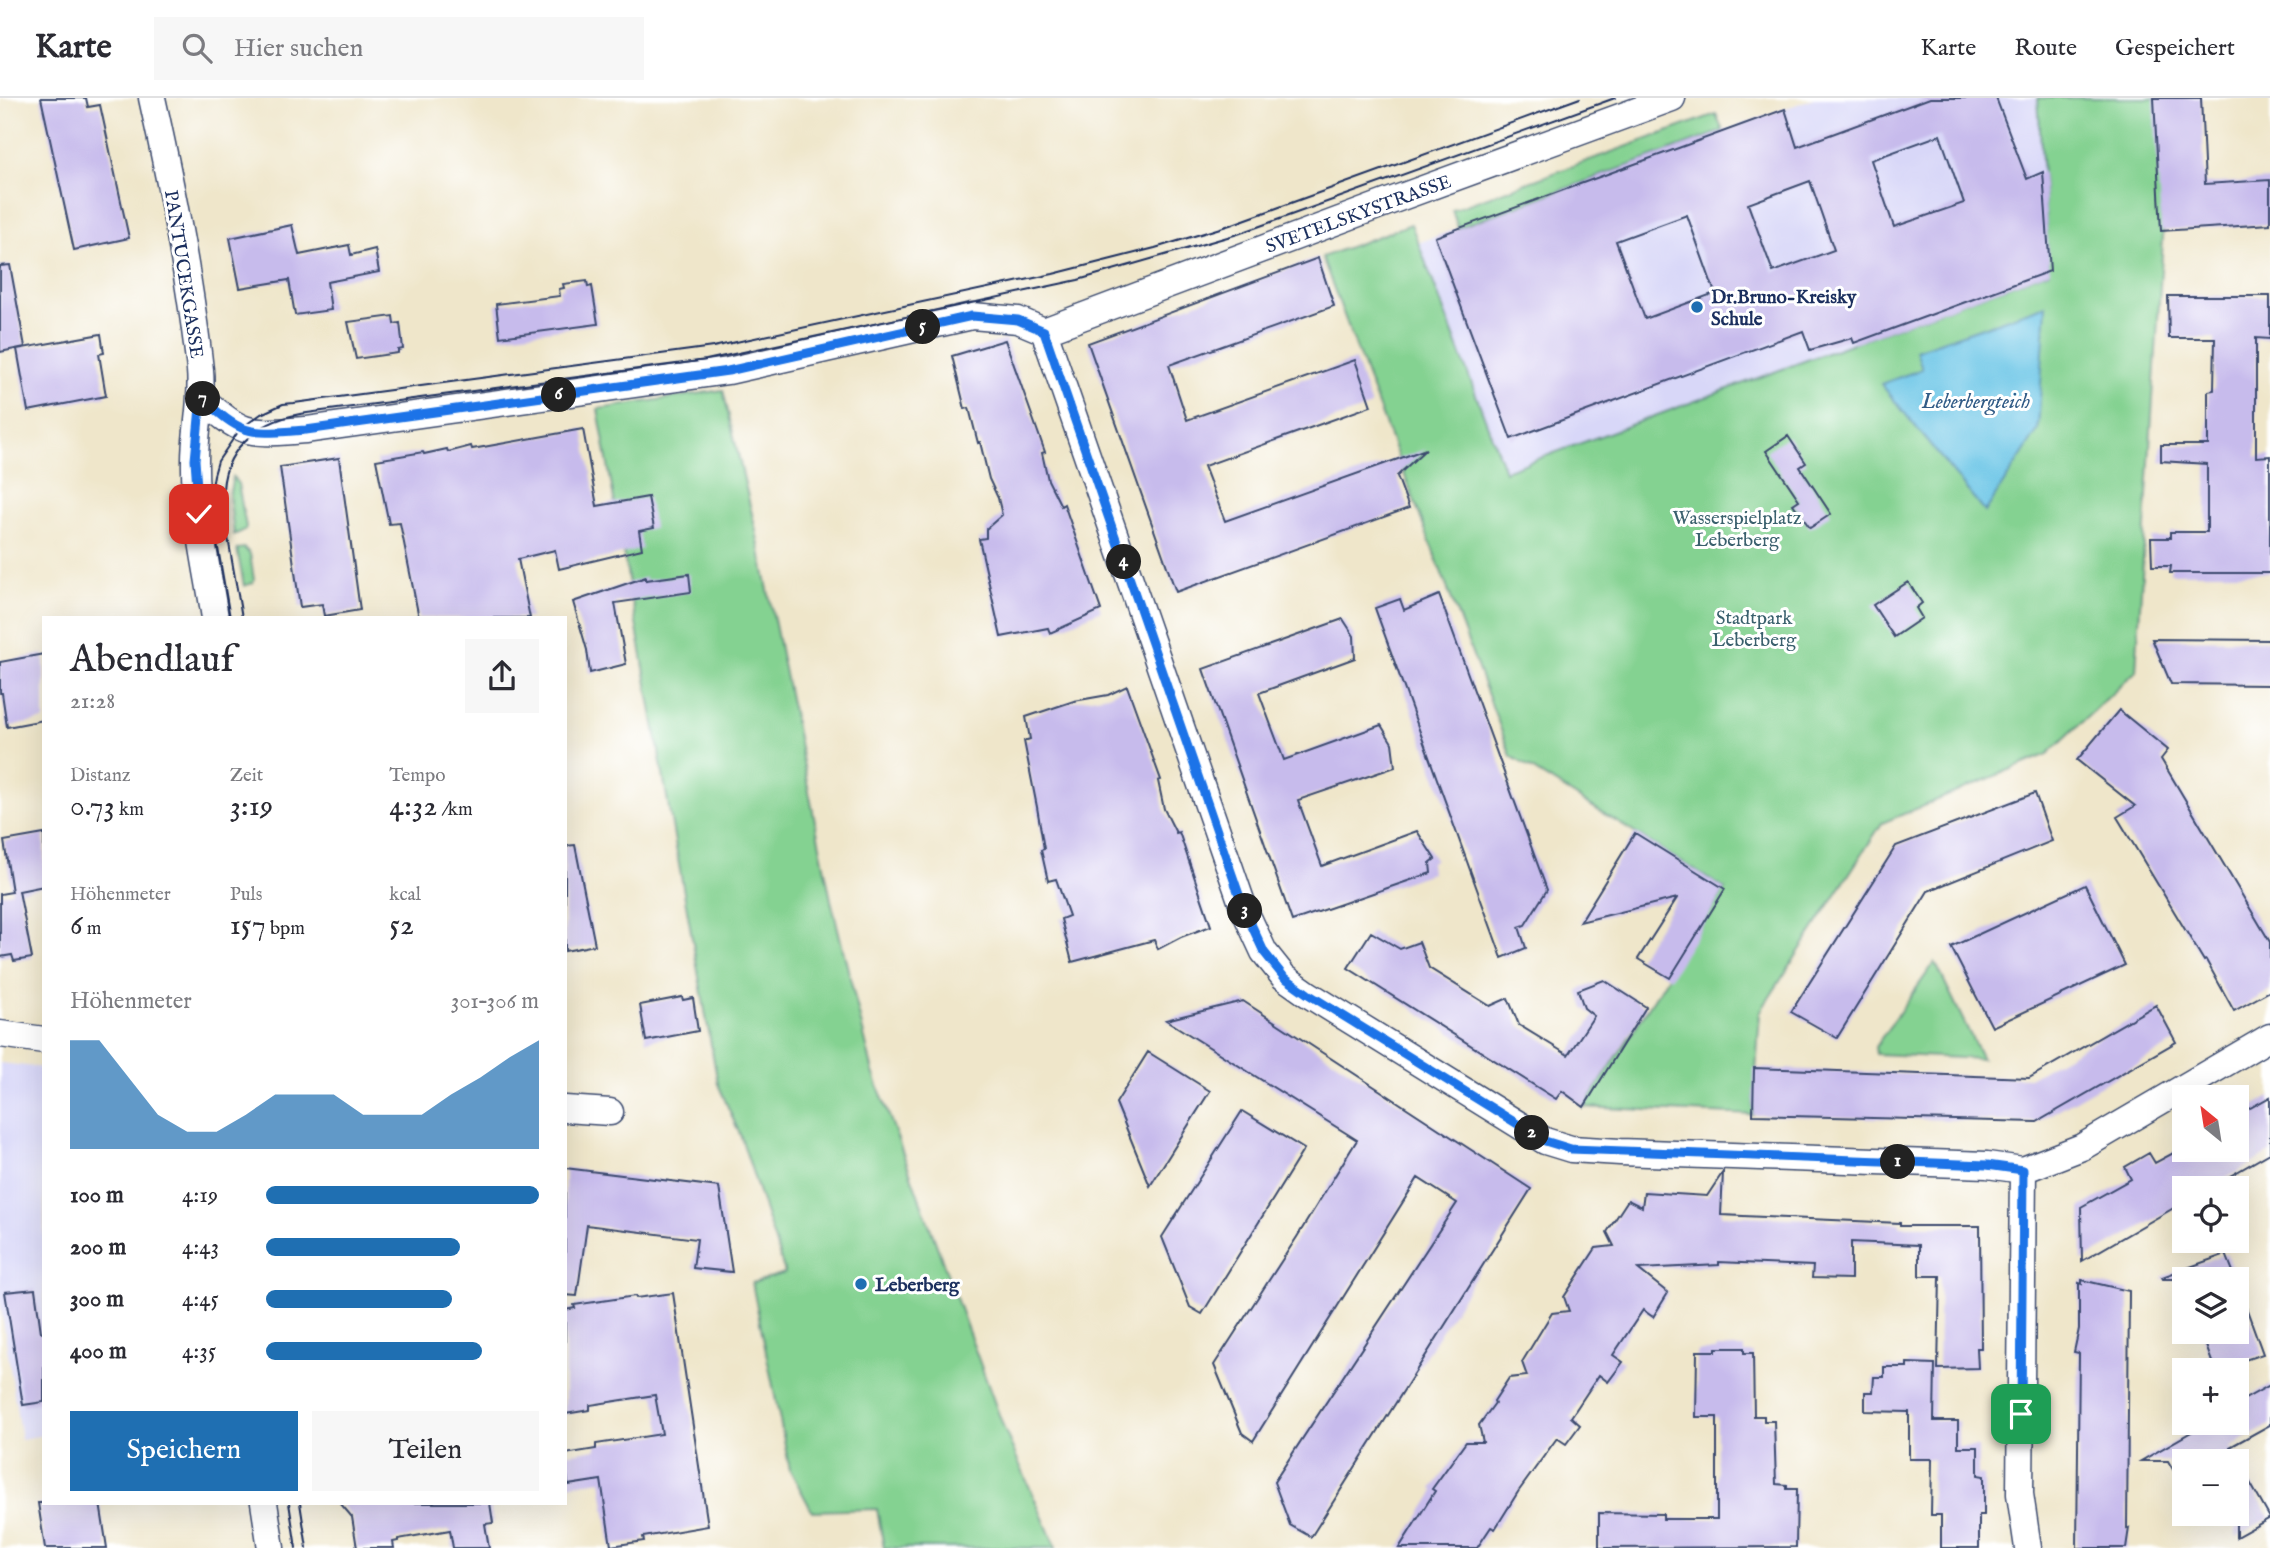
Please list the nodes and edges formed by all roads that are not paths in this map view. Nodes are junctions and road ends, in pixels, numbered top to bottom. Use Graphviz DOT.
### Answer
graph roads {
  1 [pos="152,98"];
  2 [pos="1672,98"];
  3 [pos="1044,331"];
  4 [pos="201,397"];
  5 [pos="215,616"];
  6 [pos="0,1034"];
  7 [pos="2270,1037"];
  8 [pos="42,1040"];
  9 [pos="567,1109"];
  10 [pos="610,1112"];
  11 [pos="2023,1170"];
  12 [pos="264,1505"];
  13 [pos="271,1548"];
  14 [pos="2028,1548"];
  1 -- 4 [label="street, PANTUCEKGASSE"];
  2 -- 3 [label="street, SVETELSKYSTRASSE"];
  3 -- 4 [label="street"];
  3 -- 11 [label="street"];
  4 -- 5 [label="street, PANTUCEKGASSE"];
  6 -- 8 [label="street"];
  7 -- 11 [label="street"];
  9 -- 10 [label="street"];
  11 -- 14 [label="street"];
  12 -- 13 [label="street"];
}
